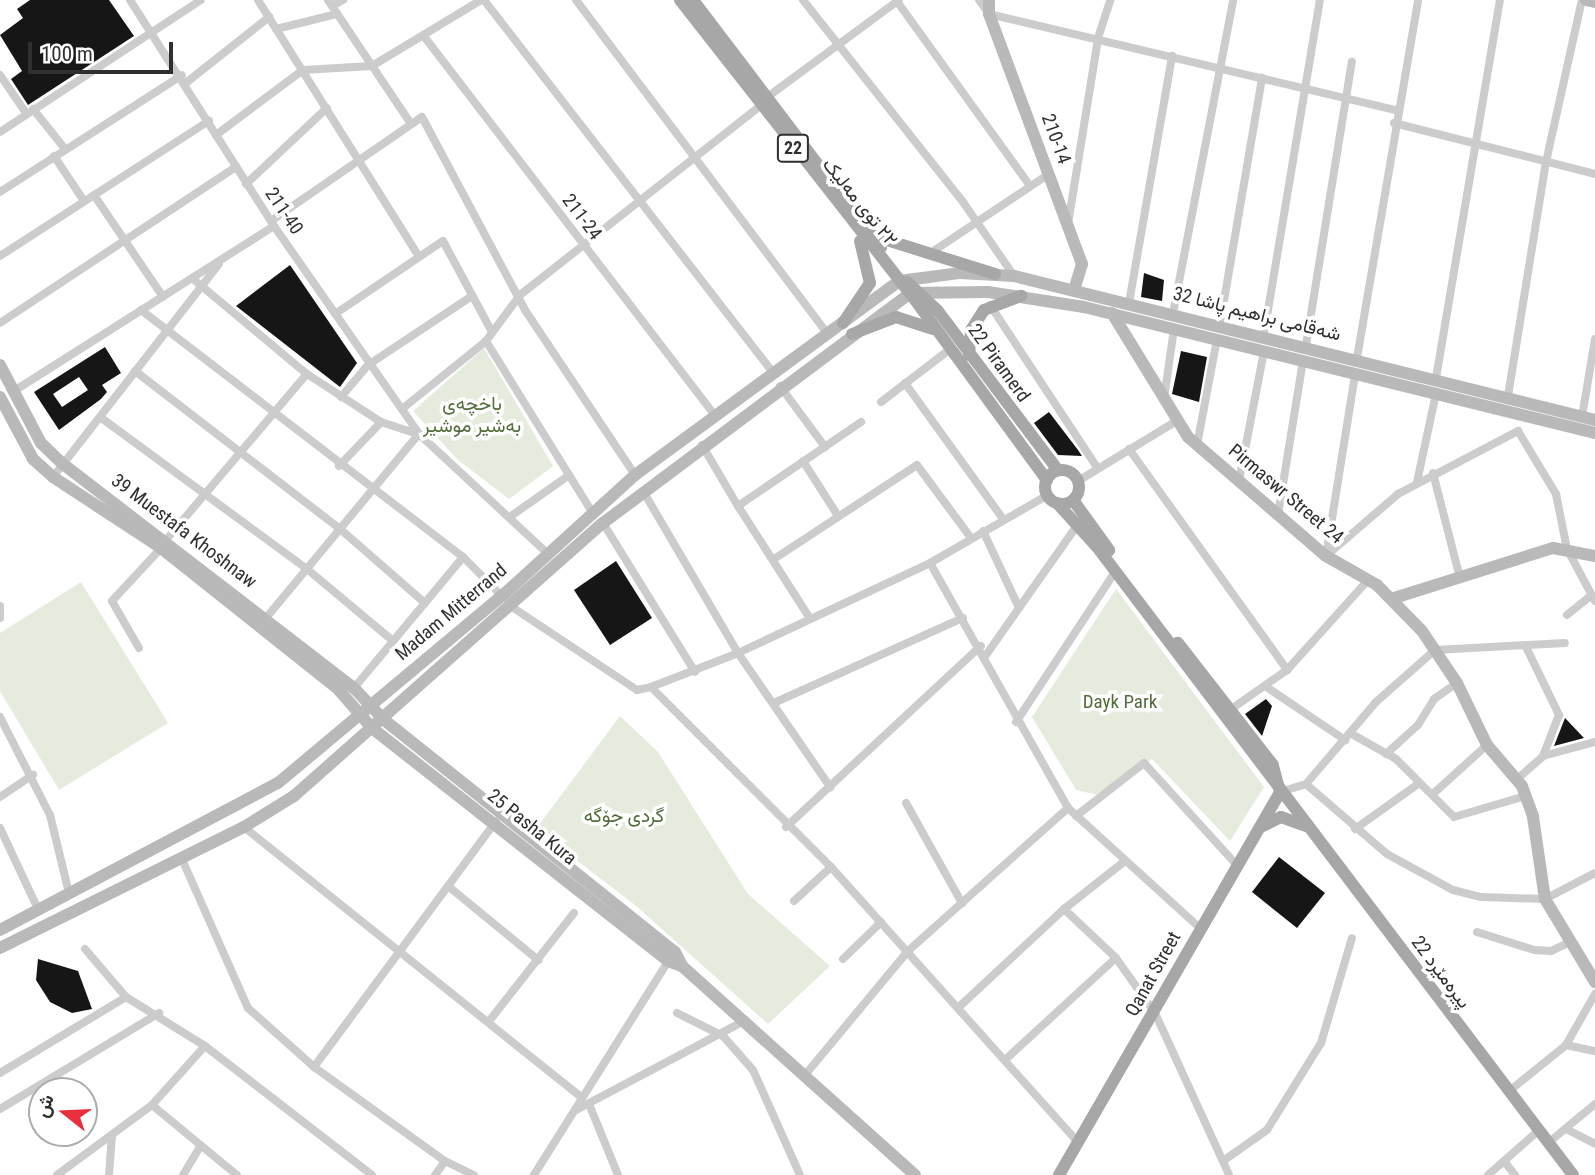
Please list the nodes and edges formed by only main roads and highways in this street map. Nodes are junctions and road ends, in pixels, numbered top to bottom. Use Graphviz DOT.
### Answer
graph roads {
  1 [pos="680,0"];
  2 [pos="693,0"];
  3 [pos="989,0"];
  4 [pos="1584,0"];
  5 [pos="1595,2"];
  6 [pos="763,102"];
  7 [pos="854,228"];
  8 [pos="871,235"];
  9 [pos="995,274"];
  10 [pos="910,287"];
  11 [pos="1074,291"];
  12 [pos="1021,296"];
  13 [pos="1112,313"];
  14 [pos="843,323"];
  15 [pos="934,330"];
  16 [pos="852,334"];
  17 [pos="970,358"];
  18 [pos="0,365"];
  19 [pos="777,380"];
  20 [pos="0,397"];
  21 [pos="1589,418"];
  22 [pos="1595,433"];
  23 [pos="1058,470"];
  24 [pos="1047,480"];
  25 [pos="1052,499"];
  26 [pos="1073,500"];
  27 [pos="598,519"];
  28 [pos="164,544"];
  29 [pos="1595,556"];
  30 [pos="1391,599"];
  31 [pos="366,710"];
  32 [pos="383,719"];
  33 [pos="372,728"];
  34 [pos="1280,792"];
  35 [pos="1306,826"];
  36 [pos="1248,841"];
  37 [pos="0,930"];
  38 [pos="0,948"];
  39 [pos="682,966"];
  40 [pos="1595,982"];
  41 [pos="907,1173"];
  42 [pos="1059,1175"];
  43 [pos="1573,1175"];
  1 -- 6 [label="main road, ٢٢ توی مەلیک / 22"];
  2 -- 6 [label="main road, ٢٢ توی مەلیک / 22"];
  3 -- 11 [label="main road, 210-14"];
  4 -- 5 [label="main road"];
  6 -- 7 [label="main road, ٢٢ توی مەلیک / 22"];
  6 -- 8 [label="main road, ٢٢ توی مەلیک / 22"];
  7 -- 10 [label="main road, ٢٢ توی مەلیک / 22"];
  7 -- 14 [label="main road"];
  8 -- 9 [label="main road"];
  8 -- 10 [label="main road, ٢٢ توی مەلیک / 22"];
  9 -- 10 [label="main road, شەقامی براهیم پاشا 32"];
  9 -- 11 [label="main road, شەقامی براهیم پاشا 32"];
  10 -- 12 [label="main road, شەقامی براهیم پاشا 32"];
  10 -- 14 [label="main road, Madam Mitterrand"];
  10 -- 15 [label="main road"];
  10 -- 16 [label="main road, Madam Mitterrand"];
  10 -- 17 [label="main road, 22 Piramerd"];
  11 -- 21 [label="main road, شەقامی براهیم پاشا 32"];
  12 -- 13 [label="main road, شەقامی براهیم پاشا 32"];
  12 -- 17 [label="main road"];
  13 -- 22 [label="main road, شەقامی براهیم پاشا 32"];
  13 -- 30 [label="main road, Pirmaswr Street 24"];
  14 -- 19 [label="main road, Madam Mitterrand"];
  15 -- 16 [label="main road"];
  15 -- 24 [label="main road"];
  16 -- 19 [label="main road, Madam Mitterrand"];
  17 -- 23 [label="main road, 22 Piramerd"];
  18 -- 28 [label="main road, 39 Muestafa Khoshnaw"];
  19 -- 27 [label="main road, Madam Mitterrand"];
  19 -- 27 [label="main road, Madam Mitterrand"];
  20 -- 28 [label="main road, 39 Muestafa Khoshnaw"];
  23 -- 24 [label="main road"];
  23 -- 26 [label="main road"];
  24 -- 25 [label="main road"];
  25 -- 26 [label="main road"];
  25 -- 34 [label="main road, 22 پیرەمێرد"];
  26 -- 34 [label="main road, 22 پیرەمێرد"];
  27 -- 31 [label="main road, Madam Mitterrand"];
  27 -- 32 [label="main road, Madam Mitterrand"];
  28 -- 31 [label="main road, 39 Muestafa Khoshnaw"];
  28 -- 31 [label="main road, 39 Muestafa Khoshnaw"];
  29 -- 30 [label="main road"];
  30 -- 40 [label="main road, Pirmaswr Street 24"];
  31 -- 32 [label="main road, 25 Pasha Kura"];
  31 -- 33 [label="main road, 25 Pasha Kura"];
  31 -- 37 [label="main road, Madam Mitterrand"];
  32 -- 33 [label="main road, Madam Mitterrand"];
  32 -- 39 [label="main road, 25 Pasha Kura"];
  33 -- 38 [label="main road, Madam Mitterrand"];
  33 -- 39 [label="main road, 25 Pasha Kura"];
  34 -- 35 [label="main road, 22 پیرەمێرد"];
  34 -- 36 [label="main road, Qanat Street"];
  35 -- 36 [label="main road"];
  35 -- 43 [label="main road, 22 پیرەمێرد"];
  36 -- 42 [label="main road, Qanat Street"];
  39 -- 41 [label="main road, 25 Pasha Kura"];
}
